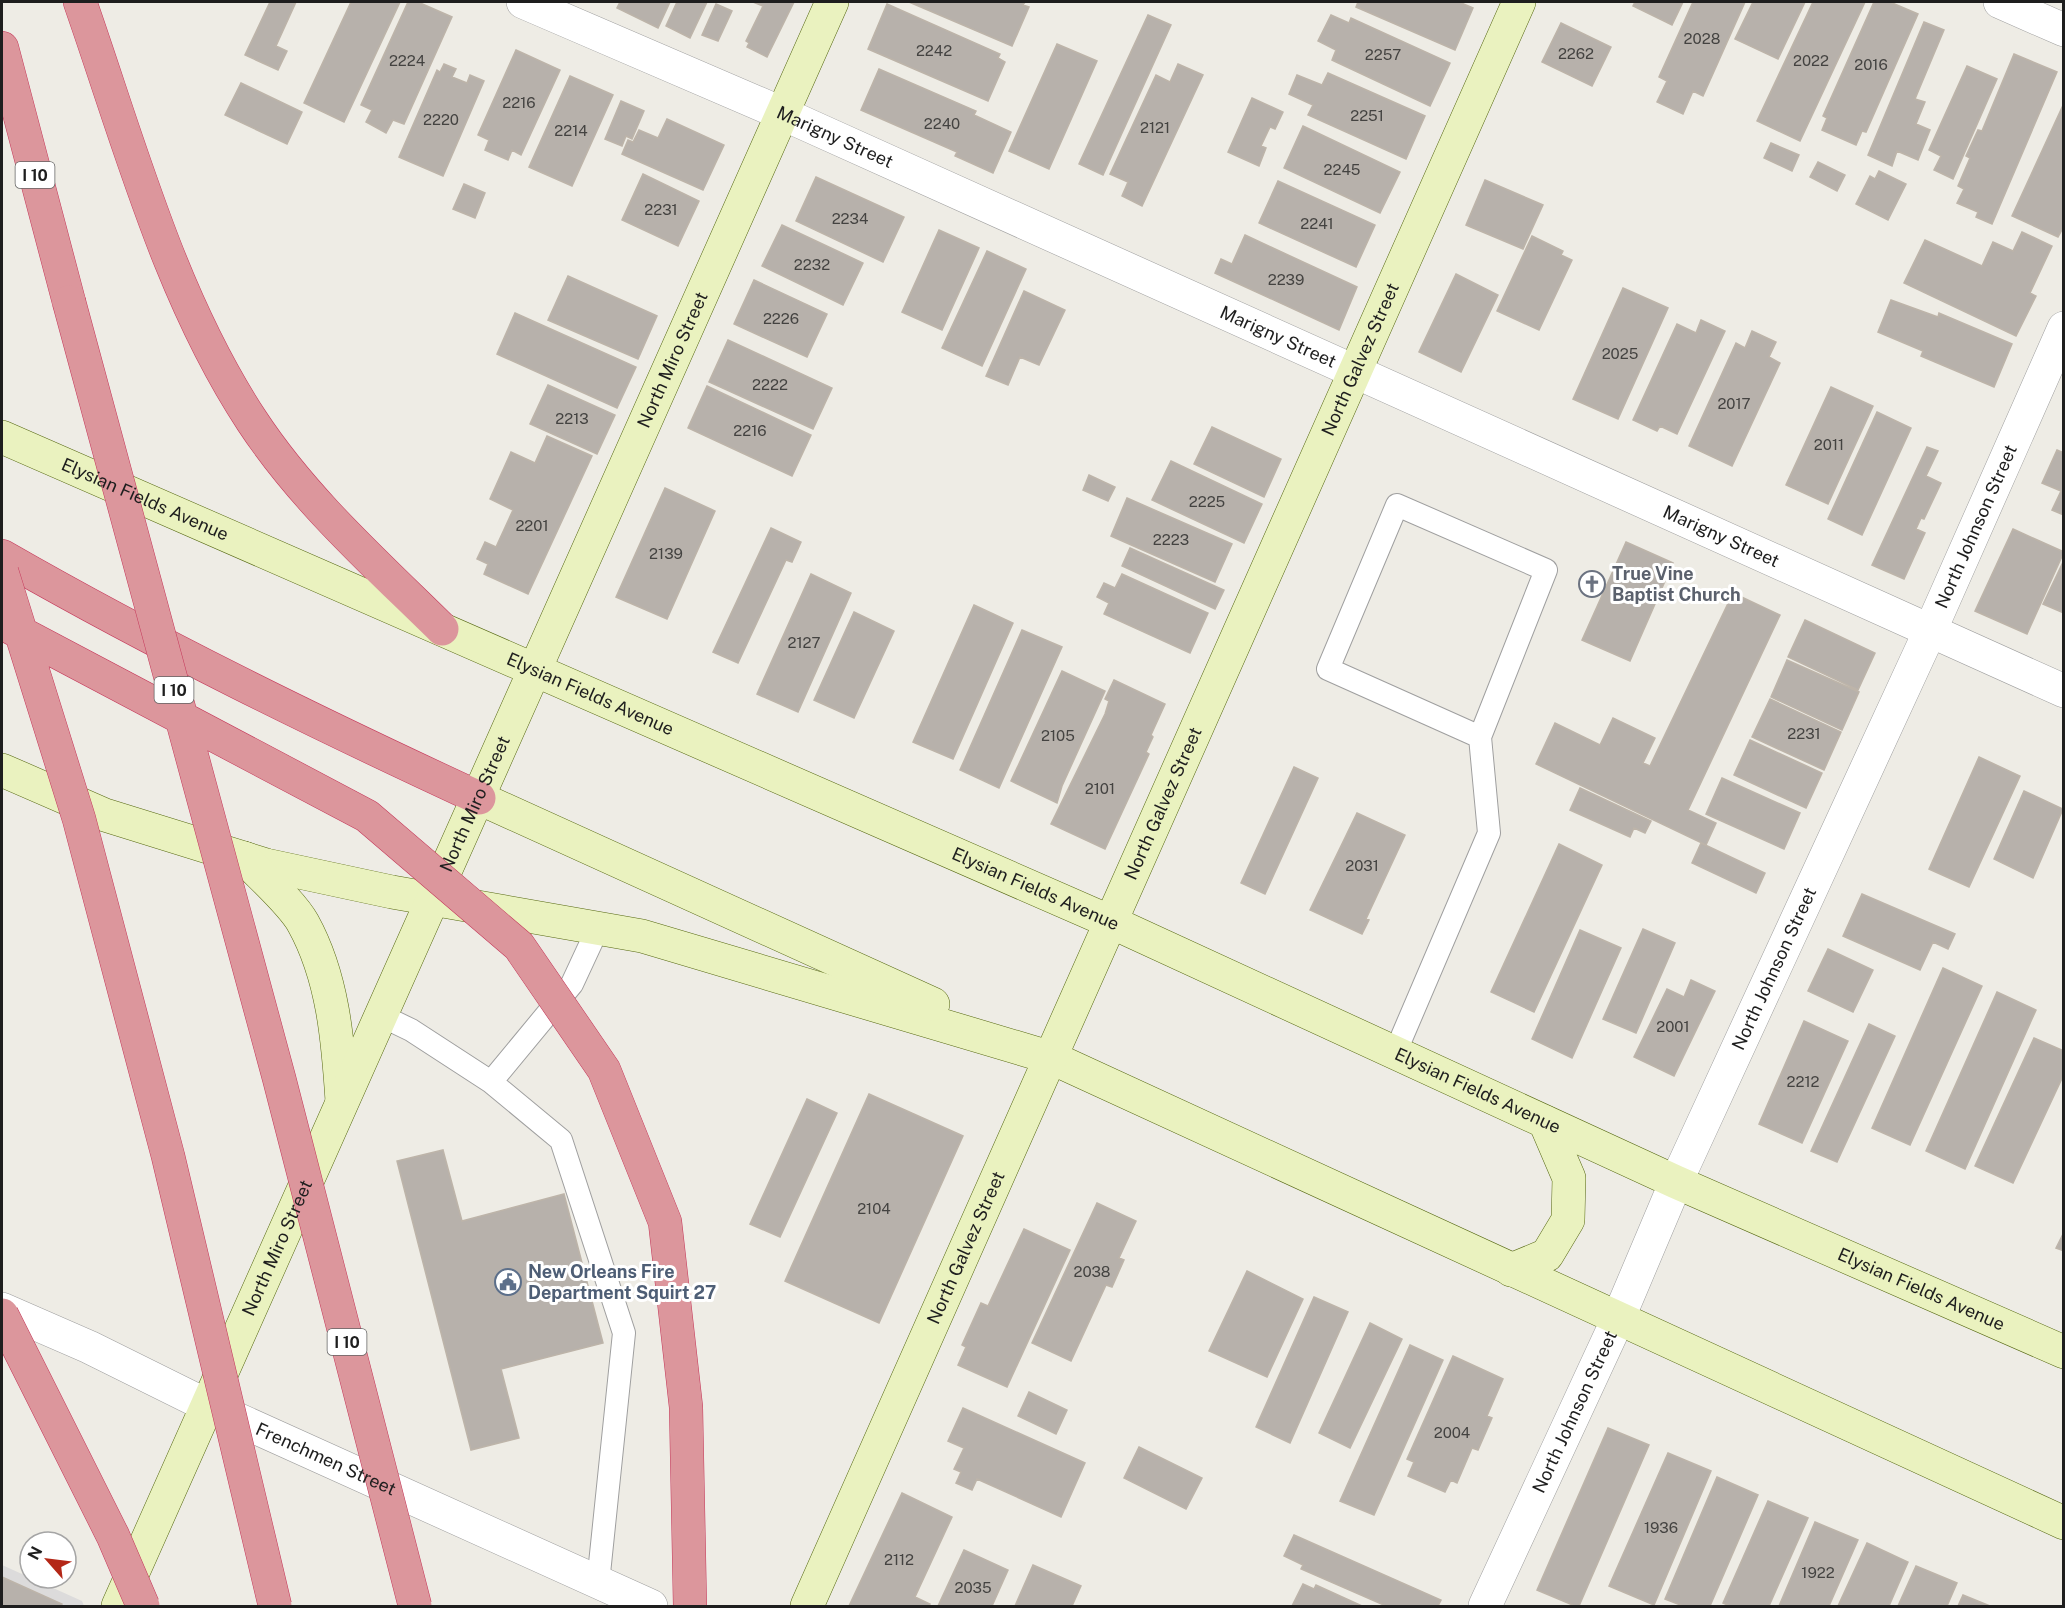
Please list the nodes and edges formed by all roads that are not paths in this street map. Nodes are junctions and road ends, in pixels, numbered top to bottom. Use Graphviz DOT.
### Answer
graph roads {
  1 [pos="80,2"];
  2 [pos="524,2"];
  3 [pos="832,2"];
  4 [pos="1519,2"];
  5 [pos="2000,2"];
  6 [pos="2064,30"];
  7 [pos="2,48"];
  8 [pos="781,113"];
  9 [pos="2064,328"];
  10 [pos="1355,373"];
  11 [pos="2,437"];
  12 [pos="2,556"];
  13 [pos="2,572"];
  14 [pos="2,623"];
  15 [pos="442,629"];
  16 [pos="1930,631"];
  17 [pos="535,670"];
  18 [pos="2064,691"];
  19 [pos="1480,737"];
  20 [pos="2,771"];
  21 [pos="479,798"];
  22 [pos="244,858"];
  23 [pos="434,898"];
  24 [pos="1111,922"];
  25 [pos="598,928"];
  26 [pos="382,1016"];
  27 [pos="1395,1053"];
  28 [pos="1052,1058"];
  29 [pos="491,1082"];
  30 [pos="342,1105"];
  31 [pos="1545,1122"];
  32 [pos="1676,1182"];
  33 [pos="1511,1269"];
  34 [pos="2,1309"];
  35 [pos="2,1315"];
  36 [pos="1618,1319"];
  37 [pos="2064,1352"];
  38 [pos="208,1406"];
  39 [pos="2064,1523"];
  40 [pos="598,1582"];
  41 [pos="118,1606"];
  42 [pos="143,1606"];
  43 [pos="275,1606"];
  44 [pos="415,1606"];
  45 [pos="651,1606"];
  46 [pos="690,1606"];
  47 [pos="807,1606"];
  48 [pos="1485,1606"];
  1 -- 15 [label="highway"];
  2 -- 8 [label="street, Marigny Street"];
  3 -- 8 [label="main road, North Miro Street"];
  4 -- 10 [label="main road, North Galvez Street"];
  5 -- 6 [label="street"];
  7 -- 44 [label="highway, I 10, bridge"];
  8 -- 10 [label="street, Marigny Street"];
  8 -- 17 [label="main road, North Miro Street"];
  9 -- 16 [label="street, North Johnson Street"];
  10 -- 16 [label="street, Marigny Street"];
  10 -- 24 [label="main road, North Galvez Street"];
  11 -- 15 [label="main road, Elysian Fields Avenue"];
  12 -- 21 [label="highway"];
  13 -- 43 [label="highway, bridge"];
  14 -- 46 [label="highway, bridge"];
  15 -- 17 [label="main road, Elysian Fields Avenue"];
  16 -- 18 [label="street, Marigny Street"];
  16 -- 32 [label="street, North Johnson Street"];
  17 -- 21 [label="main road, North Miro Street"];
  17 -- 24 [label="main road, Elysian Fields Avenue"];
  19 -- 19 [label="lane"];
  19 -- 27 [label="lane"];
  20 -- 22 [label="main road"];
  21 -- 23 [label="main road, North Miro Street"];
  21 -- 28 [label="main road"];
  22 -- 23 [label="main road"];
  22 -- 30 [label="main road"];
  23 -- 25 [label="main road"];
  23 -- 26 [label="main road, North Miro Street"];
  24 -- 27 [label="main road, Elysian Fields Avenue"];
  24 -- 28 [label="main road, North Galvez Street"];
  25 -- 28 [label="main road"];
  25 -- 29 [label="lane"];
  26 -- 29 [label="lane"];
  26 -- 30 [label="main road, North Miro Street"];
  27 -- 31 [label="main road, Elysian Fields Avenue"];
  28 -- 33 [label="main road"];
  28 -- 47 [label="main road, North Galvez Street"];
  29 -- 40 [label="lane"];
  30 -- 38 [label="main road, North Miro Street"];
  31 -- 32 [label="main road, Elysian Fields Avenue"];
  31 -- 33 [label="main road"];
  32 -- 36 [label="street, North Johnson Street"];
  32 -- 37 [label="main road, Elysian Fields Avenue"];
  33 -- 36 [label="main road"];
  34 -- 38 [label="street, Frenchmen Street"];
  35 -- 42 [label="highway, bridge"];
  36 -- 39 [label="main road"];
  36 -- 48 [label="street, North Johnson Street"];
  38 -- 40 [label="street, Frenchmen Street"];
  38 -- 41 [label="main road, North Miro Street"];
  40 -- 45 [label="street, Frenchmen Street"];
}
